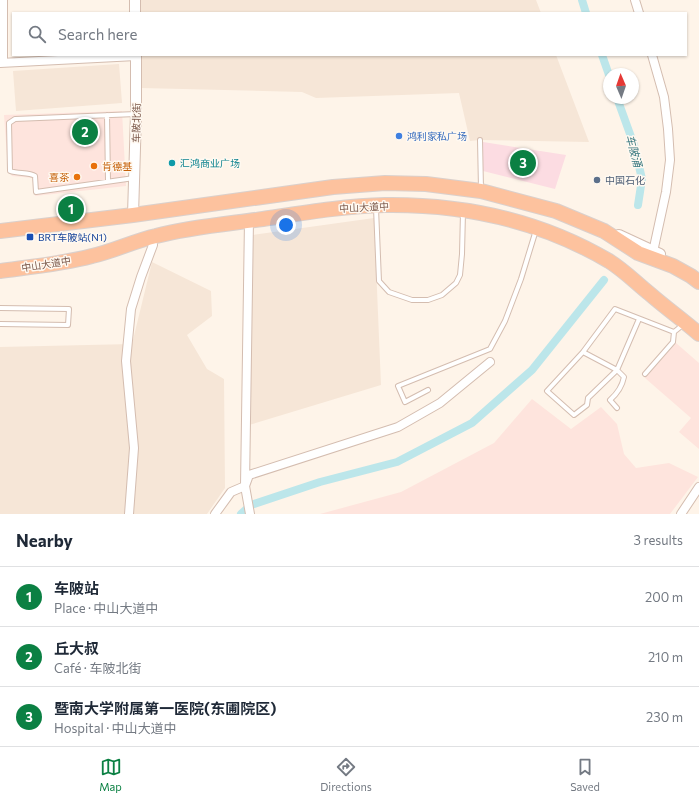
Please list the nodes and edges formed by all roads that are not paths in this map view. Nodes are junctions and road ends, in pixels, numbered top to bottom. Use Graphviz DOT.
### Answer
graph roads {
  1 [pos="3,0"];
  2 [pos="135,0"];
  3 [pos="636,0"];
  4 [pos="135,12"];
  5 [pos="639,12"];
  6 [pos="119,56"];
  7 [pos="136,56"];
  8 [pos="652,56"];
  9 [pos="2,63"];
  10 [pos="136,114"];
  11 [pos="107,115"];
  12 [pos="480,140"];
  13 [pos="134,177"];
  14 [pos="108,181"];
  15 [pos="481,191"];
  16 [pos="376,206"];
  17 [pos="463,210"];
  18 [pos="133,215"];
  19 [pos="249,220"];
  20 [pos="536,227"];
  21 [pos="0,231"];
  22 [pos="604,231"];
  23 [pos="152,237"];
  24 [pos="653,252"];
  25 [pos="0,271"];
  26 [pos="695,279"];
  27 [pos="0,308"];
  28 [pos="639,318"];
  29 [pos="686,323"];
  30 [pos="0,324"];
  31 [pos="674,332"];
  32 [pos="699,334"];
  33 [pos="583,352"];
  34 [pos="490,362"];
  35 [pos="617,370"];
  36 [pos="645,374"];
  37 [pos="428,390"];
  38 [pos="617,408"];
  39 [pos="245,486"];
  40 [pos="699,487"];
  41 [pos="129,514"];
  42 [pos="215,514"];
  43 [pos="250,514"];
  44 [pos="680,514"];
  1 -- 9 [label="street"];
  2 -- 4 [label="street"];
  3 -- 5 [label="street"];
  6 -- 9 [label="street"];
  7 -- 10 [label="street, 车陂北街"];
  8 -- 24 [label="street"];
  10 -- 11 [label="lane"];
  10 -- 13 [label="street, 车陂北街"];
  11 -- 14 [label="lane"];
  11 -- 14 [label="lane"];
  12 -- 15 [label="lane"];
  13 -- 14 [label="lane"];
  13 -- 18 [label="street, 车陂北街"];
  15 -- 18 [label="highway"];
  15 -- 22 [label="highway"];
  16 -- 17 [label="highway, 中山大道中"];
  16 -- 17 [label="lane"];
  16 -- 19 [label="highway, 中山大道中"];
  17 -- 20 [label="highway, 中山大道中"];
  18 -- 21 [label="highway"];
  19 -- 23 [label="highway, 中山大道中"];
  19 -- 39 [label="street"];
  20 -- 29 [label="highway, 中山大道中"];
  20 -- 37 [label="lane"];
  22 -- 24 [label="street"];
  22 -- 26 [label="highway"];
  23 -- 25 [label="highway, 中山大道中"];
  23 -- 41 [label="street"];
  24 -- 26 [label="street"];
  27 -- 30 [label="lane"];
  28 -- 31 [label="lane"];
  28 -- 33 [label="lane"];
  28 -- 35 [label="lane"];
  29 -- 31 [label="lane"];
  29 -- 32 [label="highway, 中山大道中"];
  31 -- 36 [label="lane"];
  33 -- 35 [label="lane"];
  33 -- 35 [label="lane"];
  34 -- 39 [label="street"];
  35 -- 38 [label="lane"];
  39 -- 42 [label="street"];
  39 -- 43 [label="street"];
  40 -- 44 [label="street"];
}
